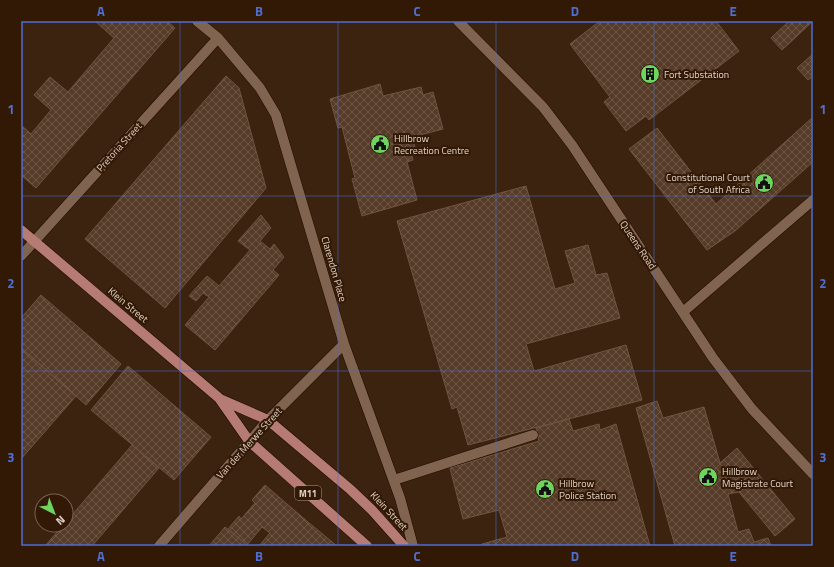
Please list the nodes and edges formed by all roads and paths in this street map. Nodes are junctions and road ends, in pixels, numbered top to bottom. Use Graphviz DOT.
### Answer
graph roads {
  1 [pos="197,21"];
  2 [pos="462,22"];
  3 [pos="218,38"];
  4 [pos="813,200"];
  5 [pos="21,230"];
  6 [pos="34,242"];
  7 [pos="21,256"];
  8 [pos="683,312"];
  9 [pos="344,344"];
  10 [pos="219,398"];
  11 [pos="268,420"];
  12 [pos="533,435"];
  13 [pos="250,441"];
  14 [pos="813,474"];
  15 [pos="394,480"];
  16 [pos="159,546"];
  17 [pos="367,546"];
  18 [pos="404,546"];
  19 [pos="413,546"];
  1 -- 3 [label="street, Clarendon Place"];
  2 -- 8 [label="street, Queens Road"];
  3 -- 6 [label="street, Pretoria Street"];
  3 -- 9 [label="street, Clarendon Place"];
  4 -- 8 [label="street"];
  5 -- 6 [label="main road, Klein Street"];
  6 -- 7 [label="street, Pretoria Street"];
  6 -- 10 [label="main road, Klein Street"];
  8 -- 14 [label="street, Queens Road"];
  9 -- 11 [label="street, Van der Merwe Street"];
  9 -- 15 [label="street, Clarendon Place"];
  10 -- 11 [label="main road, Klein Street"];
  10 -- 13 [label="main road, Klein Street"];
  11 -- 13 [label="street, Van der Merwe Street"];
  11 -- 18 [label="main road, Klein Street"];
  12 -- 15 [label="street"];
  13 -- 16 [label="street, Van der Merwe Street"];
  13 -- 17 [label="main road, M11"];
  15 -- 19 [label="street, Clarendon Place"];
}
